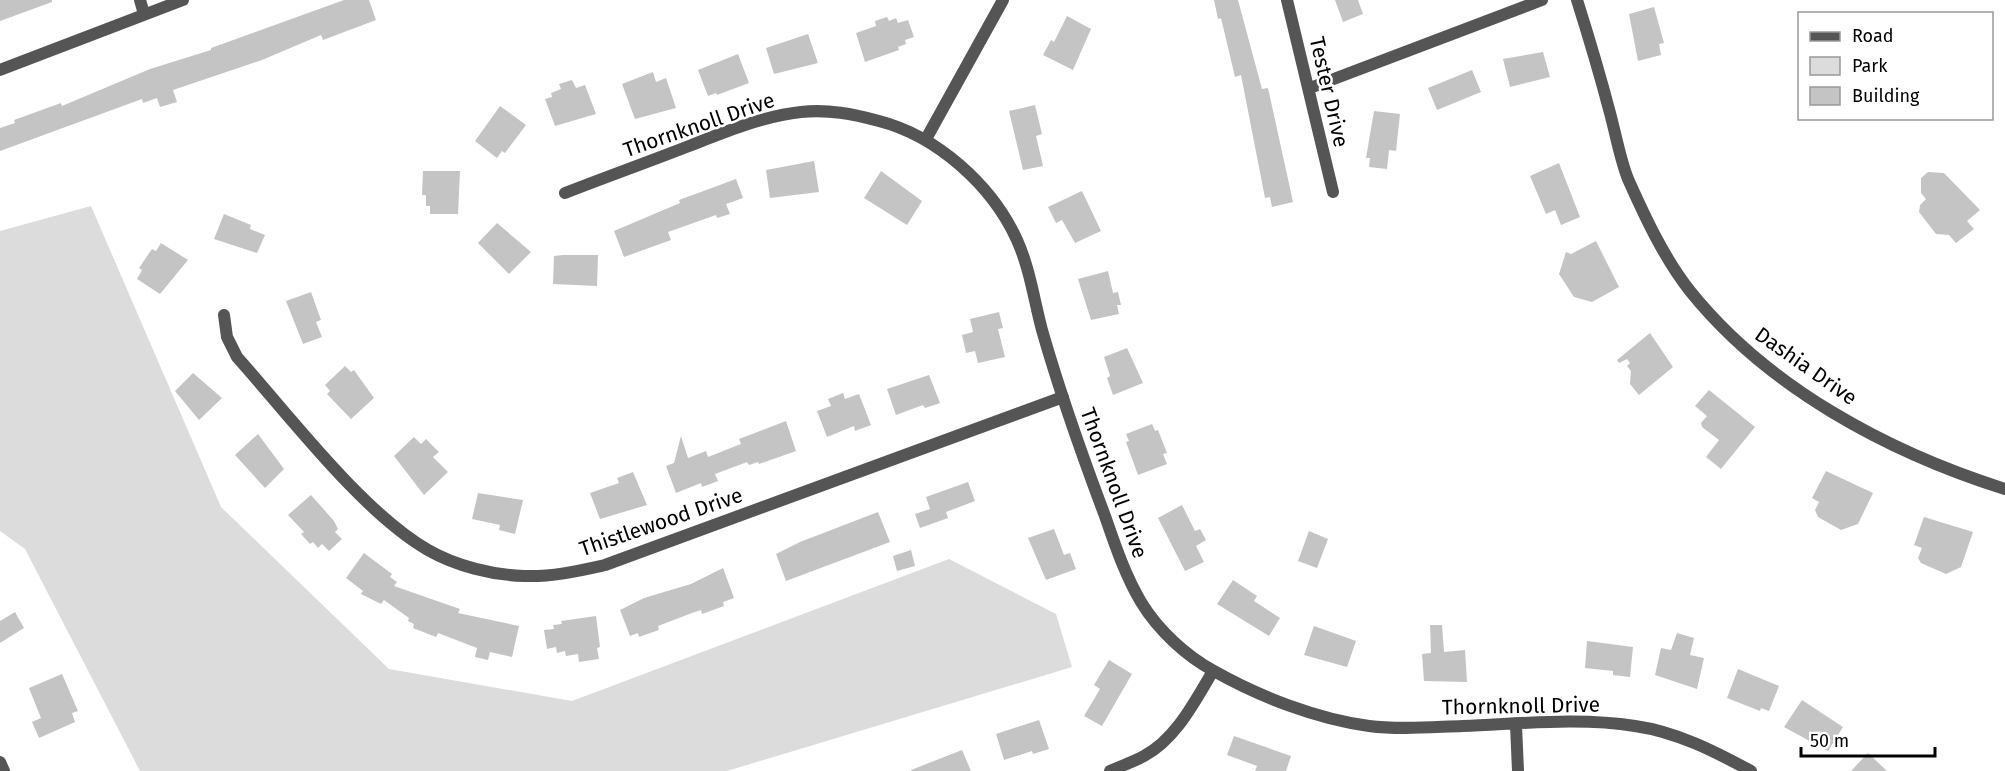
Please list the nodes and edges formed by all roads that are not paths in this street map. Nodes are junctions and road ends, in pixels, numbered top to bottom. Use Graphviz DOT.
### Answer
graph roads {
  1 [pos="140,0"];
  2 [pos="183,0"];
  3 [pos="1003,0"];
  4 [pos="1287,0"];
  5 [pos="1542,0"];
  6 [pos="1577,0"];
  7 [pos="144,14"];
  8 [pos="0,70"];
  9 [pos="1310,88"];
  10 [pos="926,139"];
  11 [pos="1333,192"];
  12 [pos="565,193"];
  13 [pos="224,315"];
  14 [pos="1063,397"];
  15 [pos="2005,489"];
  16 [pos="1212,670"];
  17 [pos="1516,725"];
  18 [pos="0,762"];
  19 [pos="4,771"];
  20 [pos="1110,771"];
  21 [pos="1518,771"];
  22 [pos="1751,771"];
  1 -- 7 [label="street"];
  2 -- 7 [label="street"];
  3 -- 10 [label="street"];
  4 -- 9 [label="street, Tester Drive"];
  5 -- 9 [label="street"];
  6 -- 15 [label="street, Dashia Drive"];
  7 -- 8 [label="street"];
  9 -- 11 [label="street, Tester Drive"];
  10 -- 12 [label="street, Thornknoll Drive"];
  10 -- 14 [label="street, Thornknoll Drive"];
  13 -- 14 [label="street, Thistlewood Drive"];
  14 -- 16 [label="street, Thornknoll Drive"];
  16 -- 17 [label="street, Thornknoll Drive"];
  16 -- 20 [label="street"];
  17 -- 21 [label="street"];
  17 -- 22 [label="street, Thornknoll Drive"];
  18 -- 19 [label="street"];
}
